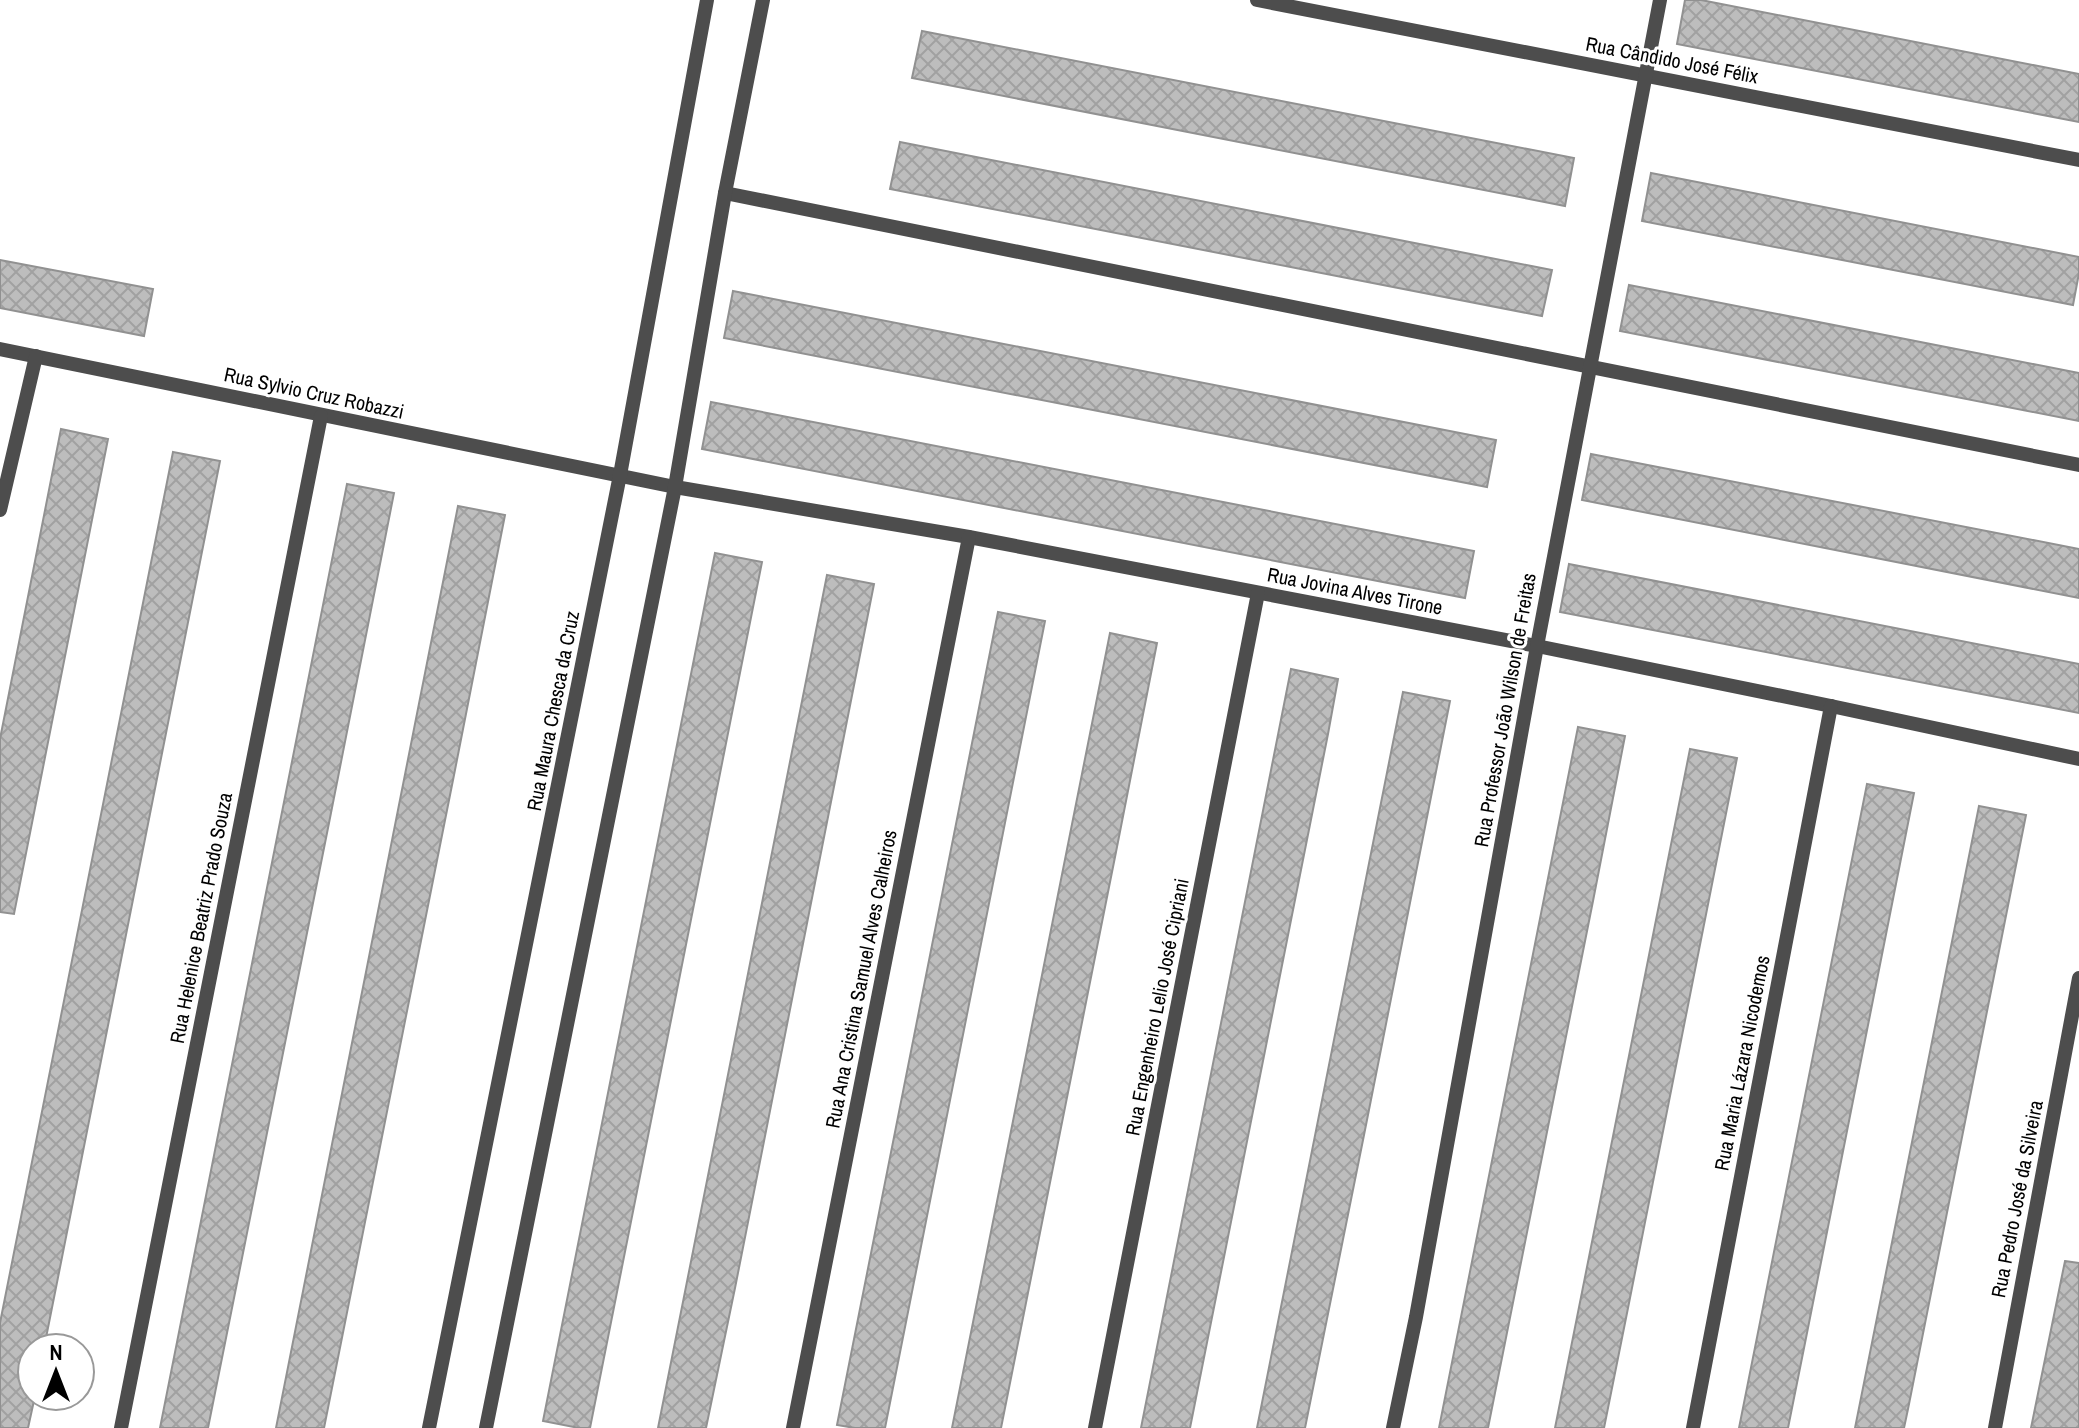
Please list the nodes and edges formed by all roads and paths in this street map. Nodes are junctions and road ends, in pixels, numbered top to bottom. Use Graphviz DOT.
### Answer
graph roads {
  1 [pos="707,0"];
  2 [pos="763,0"];
  3 [pos="1257,0"];
  4 [pos="1660,0"];
  5 [pos="1645,75"];
  6 [pos="2079,160"];
  7 [pos="725,193"];
  8 [pos="0,349"];
  9 [pos="36,356"];
  10 [pos="1590,368"];
  11 [pos="321,416"];
  12 [pos="2079,465"];
  13 [pos="620,475"];
  14 [pos="675,487"];
  15 [pos="0,510"];
  16 [pos="969,537"];
  17 [pos="1258,593"];
  18 [pos="1537,646"];
  19 [pos="1831,706"];
  20 [pos="2079,759"];
  21 [pos="2079,978"];
  22 [pos="121,1428"];
  23 [pos="429,1428"];
  24 [pos="486,1428"];
  25 [pos="793,1428"];
  26 [pos="1095,1428"];
  27 [pos="1393,1428"];
  28 [pos="1693,1428"];
  29 [pos="1995,1428"];
  1 -- 13 [label="street, Rua Maura Chesca da Cruz"];
  2 -- 7 [label="street"];
  3 -- 5 [label="street, Rua Cândido José Félix"];
  4 -- 5 [label="street, Rua Professor João Wilson de Freitas"];
  5 -- 6 [label="street, Rua Cândido José Félix"];
  5 -- 10 [label="street, Rua Professor João Wilson de Freitas"];
  7 -- 10 [label="street"];
  7 -- 14 [label="street"];
  8 -- 9 [label="street, Rua Sylvio Cruz Robazzi"];
  9 -- 11 [label="street, Rua Sylvio Cruz Robazzi"];
  9 -- 15 [label="street"];
  10 -- 12 [label="street"];
  10 -- 18 [label="street, Rua Professor João Wilson de Freitas"];
  11 -- 13 [label="street, Rua Sylvio Cruz Robazzi"];
  11 -- 22 [label="street, Rua Helenice Beatriz Prado Souza"];
  13 -- 14 [label="street, Rua Jovina Alves Tirone"];
  13 -- 23 [label="street, Rua Maura Chesca da Cruz"];
  14 -- 16 [label="street, Rua Jovina Alves Tirone"];
  14 -- 24 [label="street"];
  16 -- 17 [label="street, Rua Jovina Alves Tirone"];
  16 -- 25 [label="street, Rua Ana Cristina Samuel Alves Calheiros"];
  17 -- 18 [label="street, Rua Jovina Alves Tirone"];
  17 -- 26 [label="street, Rua Engenheiro Lelio José Cipriani"];
  18 -- 19 [label="street, Rua Jovina Alves Tirone"];
  18 -- 27 [label="street, Rua Professor João Wilson de Freitas"];
  19 -- 20 [label="street, Rua Jovina Alves Tirone"];
  19 -- 28 [label="street, Rua Maria Lázara Nicodemos"];
  21 -- 29 [label="street, Rua Pedro José da Silveira"];
}
